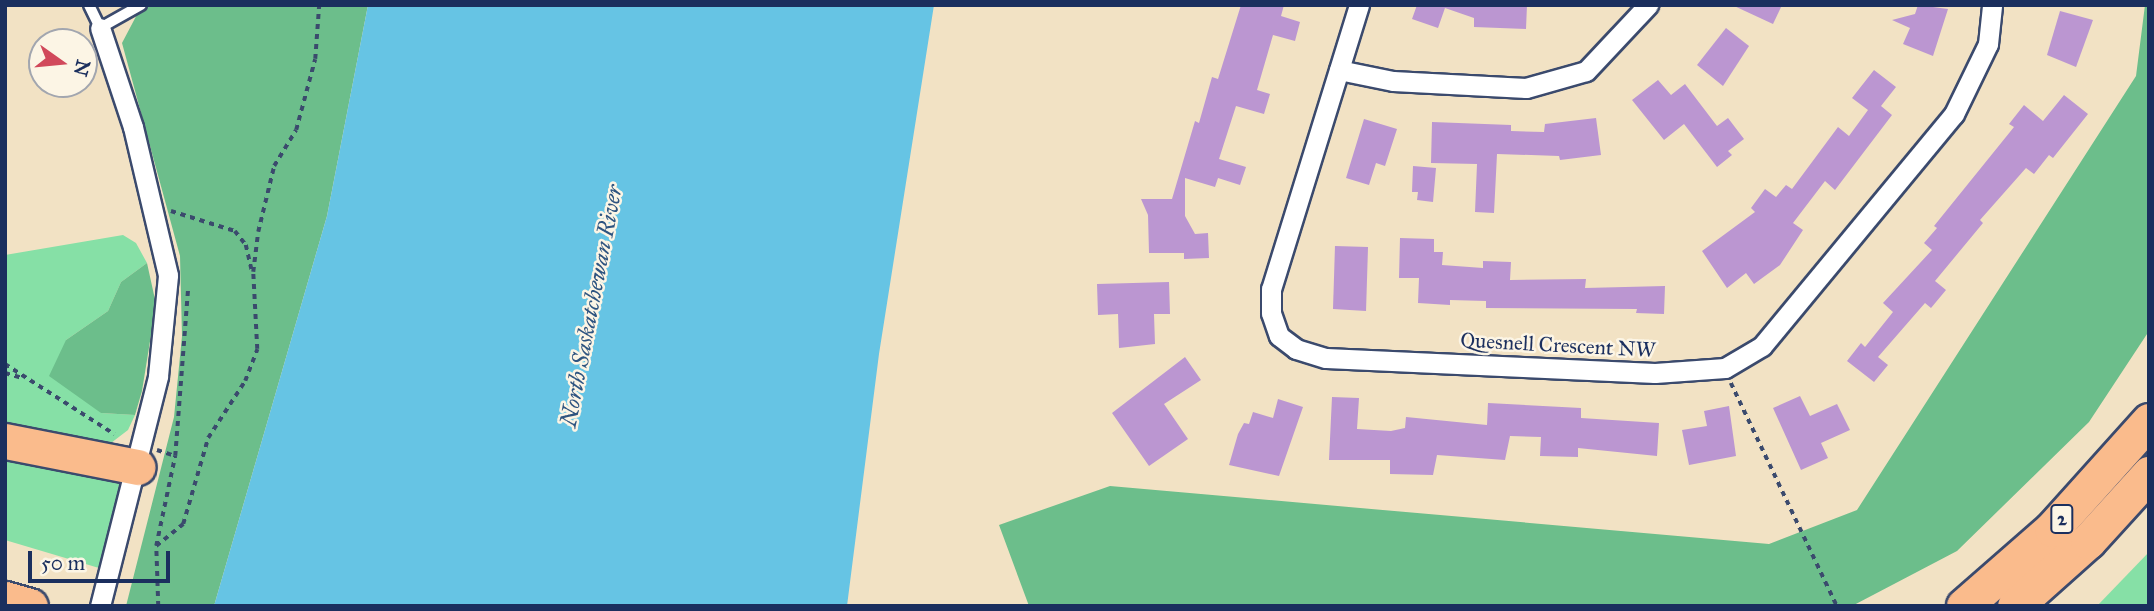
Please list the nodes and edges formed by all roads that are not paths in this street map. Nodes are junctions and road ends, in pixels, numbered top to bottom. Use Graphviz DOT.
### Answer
graph roads {
  1 [pos="89,5"];
  2 [pos="1359,5"];
  3 [pos="1648,5"];
  4 [pos="1992,5"];
  5 [pos="138,6"];
  6 [pos="100,28"];
  7 [pos="1339,69"];
  8 [pos="2149,421"];
  9 [pos="5,441"];
  10 [pos="140,457"];
  11 [pos="2149,474"];
  12 [pos="5,599"];
  13 [pos="30,606"];
  14 [pos="100,606"];
  15 [pos="1964,606"];
  16 [pos="2015,606"];
  1 -- 6 [label="lane"];
  2 -- 7 [label="street, Quesnell Crescent NW"];
  3 -- 7 [label="street"];
  4 -- 7 [label="street, Quesnell Crescent NW"];
  5 -- 6 [label="lane"];
  6 -- 10 [label="street"];
  8 -- 15 [label="highway, 2"];
  9 -- 10 [label="highway"];
  10 -- 14 [label="street"];
  11 -- 16 [label="highway, 2"];
  12 -- 13 [label="highway"];
}
